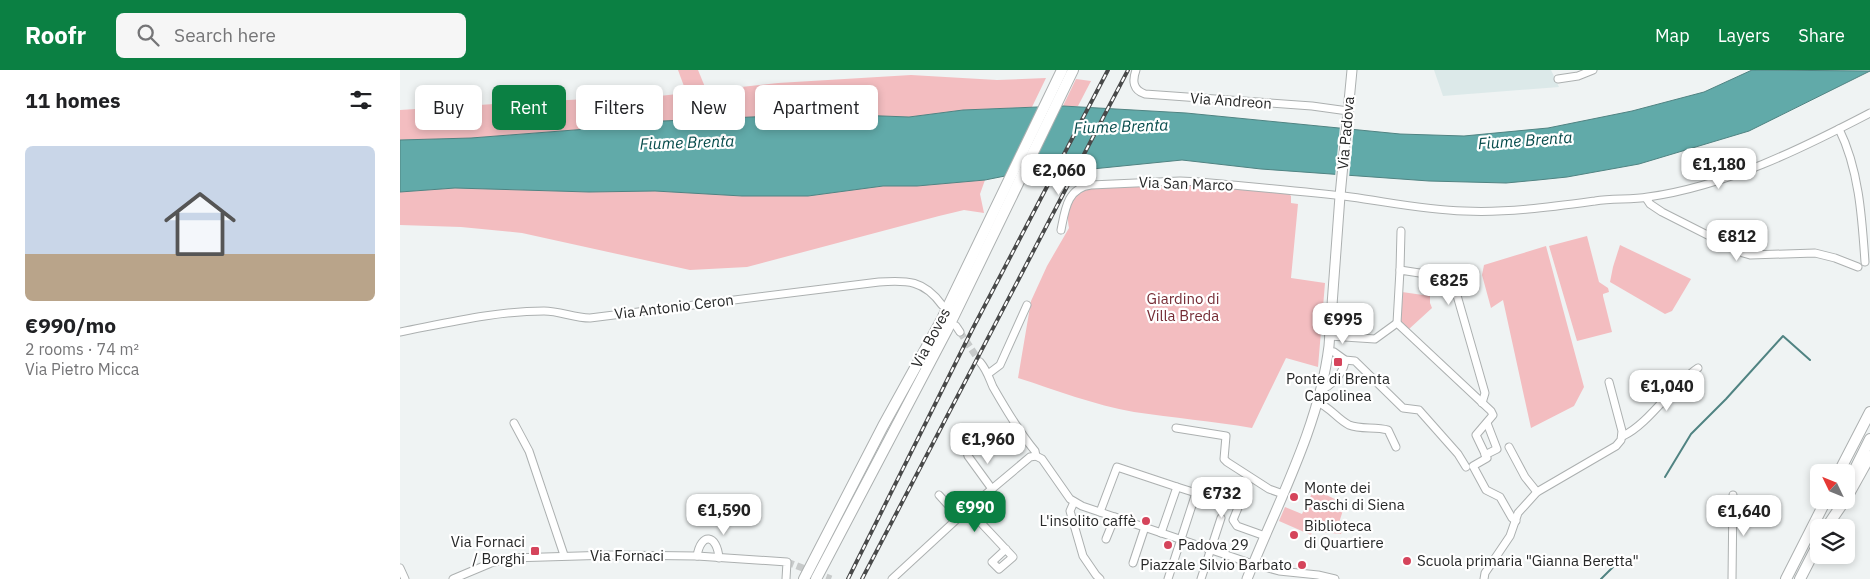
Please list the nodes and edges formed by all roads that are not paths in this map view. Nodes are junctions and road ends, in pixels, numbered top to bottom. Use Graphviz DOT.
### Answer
graph roads {
  1 [pos="1062,70"];
  2 [pos="1073,70"];
  3 [pos="1136,70"];
  4 [pos="1352,70"];
  5 [pos="1593,70"];
  6 [pos="1558,79"];
  7 [pos="1346,113"];
  8 [pos="1870,113"];
  9 [pos="1839,129"];
  10 [pos="1340,192"];
  11 [pos="1646,198"];
  12 [pos="999,213"];
  13 [pos="1061,230"];
  14 [pos="1401,231"];
  15 [pos="1865,262"];
  16 [pos="1858,267"];
  17 [pos="1400,270"];
  18 [pos="942,305"];
  19 [pos="1027,305"];
  20 [pos="1397,322"];
  21 [pos="400,332"];
  22 [pos="1330,336"];
  23 [pos="1328,351"];
  24 [pos="1345,360"];
  25 [pos="980,362"];
  26 [pos="1698,368"];
  27 [pos="988,374"];
  28 [pos="1609,382"];
  29 [pos="1321,387"];
  30 [pos="1317,402"];
  31 [pos="1482,402"];
  32 [pos="1870,412"];
  33 [pos="514,423"];
  34 [pos="1487,423"];
  35 [pos="1177,427"];
  36 [pos="1623,436"];
  37 [pos="977,439"];
  38 [pos="1870,440"];
  39 [pos="1396,447"];
  40 [pos="1509,447"];
  41 [pos="1485,454"];
  42 [pos="1870,456"];
  43 [pos="1039,457"];
  44 [pos="1843,464"];
  45 [pos="1466,467"];
  46 [pos="1855,469"];
  47 [pos="1249,477"];
  48 [pos="1855,483"];
  49 [pos="1177,487"];
  50 [pos="992,489"];
  51 [pos="1537,492"];
  52 [pos="1283,494"];
  53 [pos="1733,495"];
  54 [pos="939,496"];
  55 [pos="1074,502"];
  56 [pos="968,509"];
  57 [pos="1821,509"];
  58 [pos="1100,512"];
  59 [pos="959,517"];
  60 [pos="1116,517"];
  61 [pos="1221,518"];
  62 [pos="1516,521"];
  63 [pos="1145,527"];
  64 [pos="1161,533"];
  65 [pos="1265,536"];
  66 [pos="1181,539"];
  67 [pos="1106,540"];
  68 [pos="1211,549"];
  69 [pos="1006,550"];
  70 [pos="564,556"];
  71 [pos="697,556"];
  72 [pos="719,558"];
  73 [pos="1810,560"];
  74 [pos="1133,563"];
  75 [pos="1253,564"];
  76 [pos="400,568"];
  77 [pos="1096,578"];
  78 [pos="1333,578"];
  79 [pos="405,579"];
  80 [pos="454,579"];
  81 [pos="786,579"];
  82 [pos="804,579"];
  83 [pos="816,579"];
  84 [pos="892,579"];
  85 [pos="1168,579"];
  86 [pos="1201,579"];
  87 [pos="1247,579"];
  88 [pos="1484,579"];
  89 [pos="1732,579"];
  90 [pos="1786,579"];
  91 [pos="1800,579"];
  1 -- 12 [label="highway, Via Boves"];
  2 -- 12 [label="highway, Via Boves"];
  3 -- 7 [label="street, Via Andreon"];
  4 -- 7 [label="main road, Via Padova"];
  5 -- 6 [label="street"];
  7 -- 10 [label="main road, Via Padova"];
  8 -- 9 [label="street, Via San Marco"];
  9 -- 11 [label="street, Via San Marco"];
  9 -- 15 [label="street"];
  10 -- 11 [label="street, Via San Marco"];
  10 -- 13 [label="street, Via San Marco"];
  10 -- 22 [label="main road"];
  11 -- 16 [label="street"];
  12 -- 82 [label="highway, Via Boves"];
  12 -- 83 [label="highway, Via Boves"];
  14 -- 17 [label="street"];
  17 -- 20 [label="street"];
  17 -- 31 [label="street"];
  18 -- 21 [label="street, Via Antonio Ceron"];
  19 -- 27 [label="street"];
  20 -- 22 [label="street"];
  20 -- 31 [label="street"];
  22 -- 23 [label="main road"];
  23 -- 24 [label="street"];
  23 -- 29 [label="main road"];
  24 -- 29 [label="street"];
  24 -- 45 [label="street"];
  25 -- 27 [label="street"];
  26 -- 36 [label="street"];
  27 -- 43 [label="street"];
  28 -- 36 [label="street"];
  29 -- 30 [label="main road"];
  30 -- 39 [label="street"];
  30 -- 52 [label="main road"];
  31 -- 34 [label="street"];
  32 -- 44 [label="highway"];
  33 -- 70 [label="street"];
  34 -- 41 [label="street"];
  34 -- 41 [label="street"];
  35 -- 47 [label="street"];
  36 -- 51 [label="street"];
  37 -- 50 [label="street"];
  38 -- 46 [label="highway"];
  40 -- 51 [label="street"];
  41 -- 62 [label="street"];
  42 -- 48 [label="highway"];
  43 -- 50 [label="street"];
  43 -- 55 [label="street"];
  47 -- 52 [label="street"];
  47 -- 65 [label="street"];
  49 -- 58 [label="street"];
  49 -- 64 [label="street"];
  49 -- 66 [label="street"];
  50 -- 56 [label="street"];
  51 -- 62 [label="street"];
  52 -- 65 [label="main road"];
  53 -- 89 [label="street"];
  54 -- 59 [label="street"];
  55 -- 58 [label="street"];
  55 -- 77 [label="street"];
  56 -- 59 [label="street"];
  56 -- 69 [label="street"];
  57 -- 90 [label="highway"];
  58 -- 60 [label="street"];
  59 -- 84 [label="street"];
  60 -- 63 [label="street"];
  60 -- 67 [label="street"];
  61 -- 68 [label="street"];
  62 -- 88 [label="street"];
  63 -- 64 [label="street"];
  63 -- 74 [label="street"];
  64 -- 66 [label="street"];
  65 -- 75 [label="main road"];
  66 -- 68 [label="street"];
  66 -- 85 [label="street"];
  68 -- 75 [label="street"];
  68 -- 86 [label="street"];
  70 -- 71 [label="street, Via Fornaci"];
  70 -- 80 [label="street, Via Fornaci"];
  71 -- 72 [label="street, Via Fornaci"];
  71 -- 72 [label="street"];
  72 -- 81 [label="street, Via Fornaci"];
  73 -- 91 [label="highway"];
  75 -- 78 [label="street"];
  75 -- 87 [label="main road"];
  76 -- 79 [label="street"];
}
